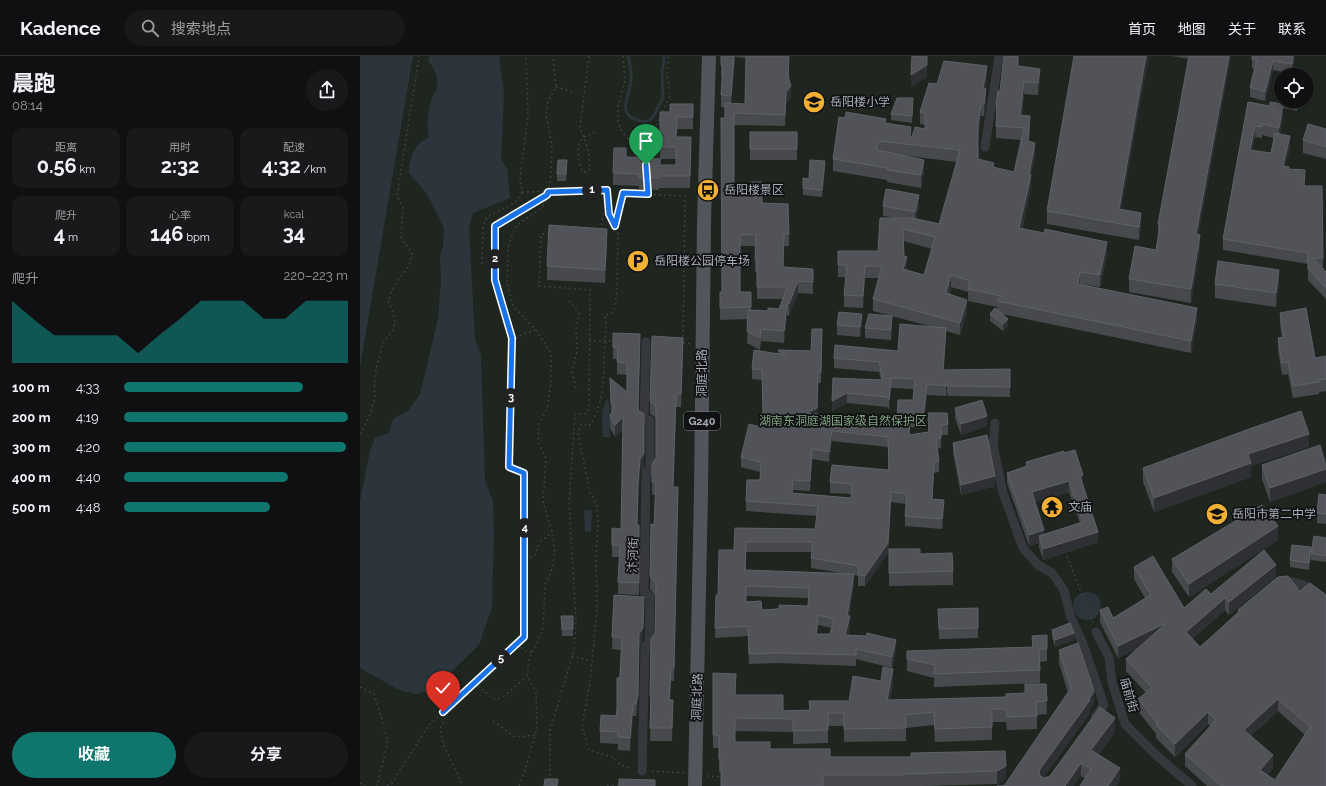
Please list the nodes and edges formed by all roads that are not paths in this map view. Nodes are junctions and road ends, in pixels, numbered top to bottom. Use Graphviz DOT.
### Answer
graph roads {
  1 [pos="702,56"];
  2 [pos="709,56"];
  3 [pos="999,56"];
  4 [pos="985,147"];
  5 [pos="646,342"];
  6 [pos="994,423"];
  7 [pos="1270,588"];
  8 [pos="1326,601"];
  9 [pos="1096,632"];
  10 [pos="1090,724"];
  11 [pos="642,771"];
  12 [pos="692,780"];
  13 [pos="1192,786"];
  1 -- 12 [label="main road, 洞庭北路 / G240"];
  2 -- 12 [label="main road, 洞庭北路 / G240"];
  3 -- 4 [label="street"];
  5 -- 11 [label="street, 汴河街"];
  6 -- 10 [label="street"];
  7 -- 8 [label="street"];
  9 -- 13 [label="street, 庙前街"];
}
